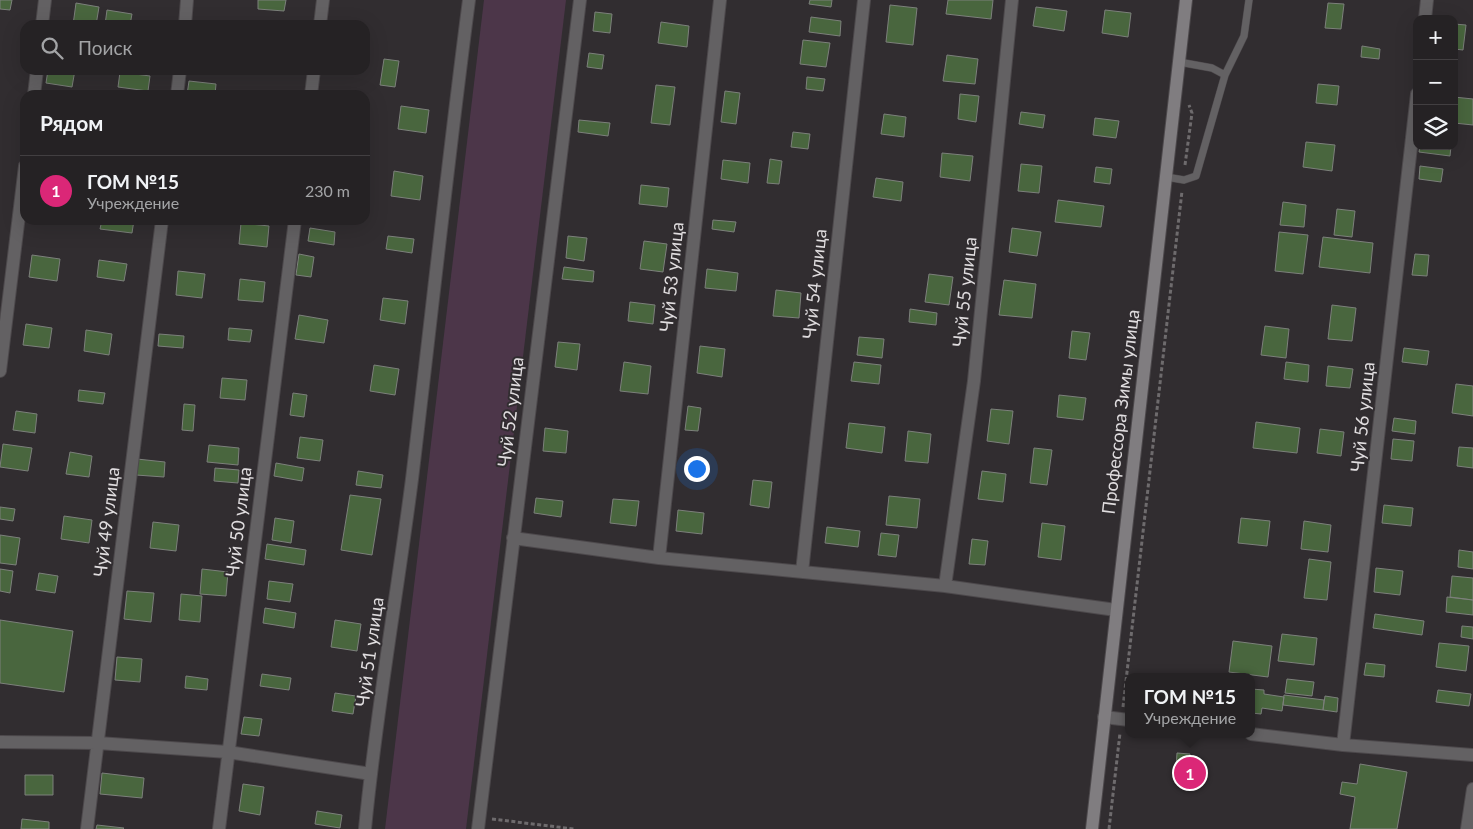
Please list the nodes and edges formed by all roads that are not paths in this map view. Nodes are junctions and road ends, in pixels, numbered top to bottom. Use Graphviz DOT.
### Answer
graph roads {
  1 [pos="45,0"];
  2 [pos="187,0"];
  3 [pos="323,0"];
  4 [pos="470,0"];
  5 [pos="580,0"];
  6 [pos="720,0"];
  7 [pos="864,0"];
  8 [pos="1012,0"];
  9 [pos="1186,0"];
  10 [pos="1249,0"];
  11 [pos="1427,0"];
  12 [pos="1425,15"];
  13 [pos="43,20"];
  14 [pos="185,20"];
  15 [pos="321,20"];
  16 [pos="1179,62"];
  17 [pos="36,75"];
  18 [pos="179,75"];
  19 [pos="313,75"];
  20 [pos="1225,75"];
  21 [pos="35,90"];
  22 [pos="178,90"];
  23 [pos="312,90"];
  24 [pos="1416,105"];
  25 [pos="1166,177"];
  26 [pos="20,207"];
  27 [pos="161,225"];
  28 [pos="294,225"];
  29 [pos="0,371"];
  30 [pos="513,538"];
  31 [pos="659,558"];
  32 [pos="802,572"];
  33 [pos="945,586"];
  34 [pos="1116,610"];
  35 [pos="1104,717"];
  36 [pos="1125,719"];
  37 [pos="1255,734"];
  38 [pos="0,742"];
  39 [pos="98,743"];
  40 [pos="1343,745"];
  41 [pos="228,752"];
  42 [pos="1473,755"];
  43 [pos="371,774"];
  44 [pos="1473,789"];
  45 [pos="479,823"];
  46 [pos="88,829"];
  47 [pos="219,829"];
  48 [pos="366,829"];
  49 [pos="1092,829"];
  50 [pos="1467,829"];
  1 -- 13 [label="street"];
  2 -- 14 [label="street"];
  3 -- 15 [label="street"];
  4 -- 43 [label="street, Чуй 51 улица"];
  5 -- 30 [label="street, Чуй 52 улица"];
  6 -- 31 [label="street, Чуй 53 улица"];
  7 -- 32 [label="street, Чуй 54 улица"];
  8 -- 33 [label="street, Чуй 55 улица"];
  9 -- 16 [label="street, Профессора Зимы улица"];
  10 -- 20 [label="lane"];
  11 -- 12 [label="street"];
  16 -- 20 [label="lane"];
  16 -- 25 [label="street, Профессора Зимы улица"];
  17 -- 21 [label="street"];
  18 -- 22 [label="street"];
  19 -- 23 [label="street"];
  20 -- 25 [label="lane"];
  24 -- 40 [label="street, Чуй 56 улица"];
  25 -- 34 [label="street, Профессора Зимы улица"];
  26 -- 29 [label="street"];
  27 -- 39 [label="street, Чуй 49 улица"];
  28 -- 41 [label="street, Чуй 50 улица"];
  30 -- 31 [label="street"];
  30 -- 45 [label="street, Чуй 52 улица"];
  31 -- 32 [label="street"];
  32 -- 33 [label="street"];
  33 -- 34 [label="street"];
  34 -- 35 [label="street, Профессора Зимы улица"];
  35 -- 36 [label="street"];
  35 -- 49 [label="street, Профессора Зимы улица"];
  37 -- 40 [label="street"];
  38 -- 39 [label="street"];
  39 -- 41 [label="street"];
  39 -- 46 [label="street, Чуй 49 улица"];
  40 -- 42 [label="street"];
  41 -- 43 [label="street"];
  41 -- 47 [label="street, Чуй 50 улица"];
  43 -- 48 [label="street, Чуй 51 улица"];
  44 -- 50 [label="street"];
}
